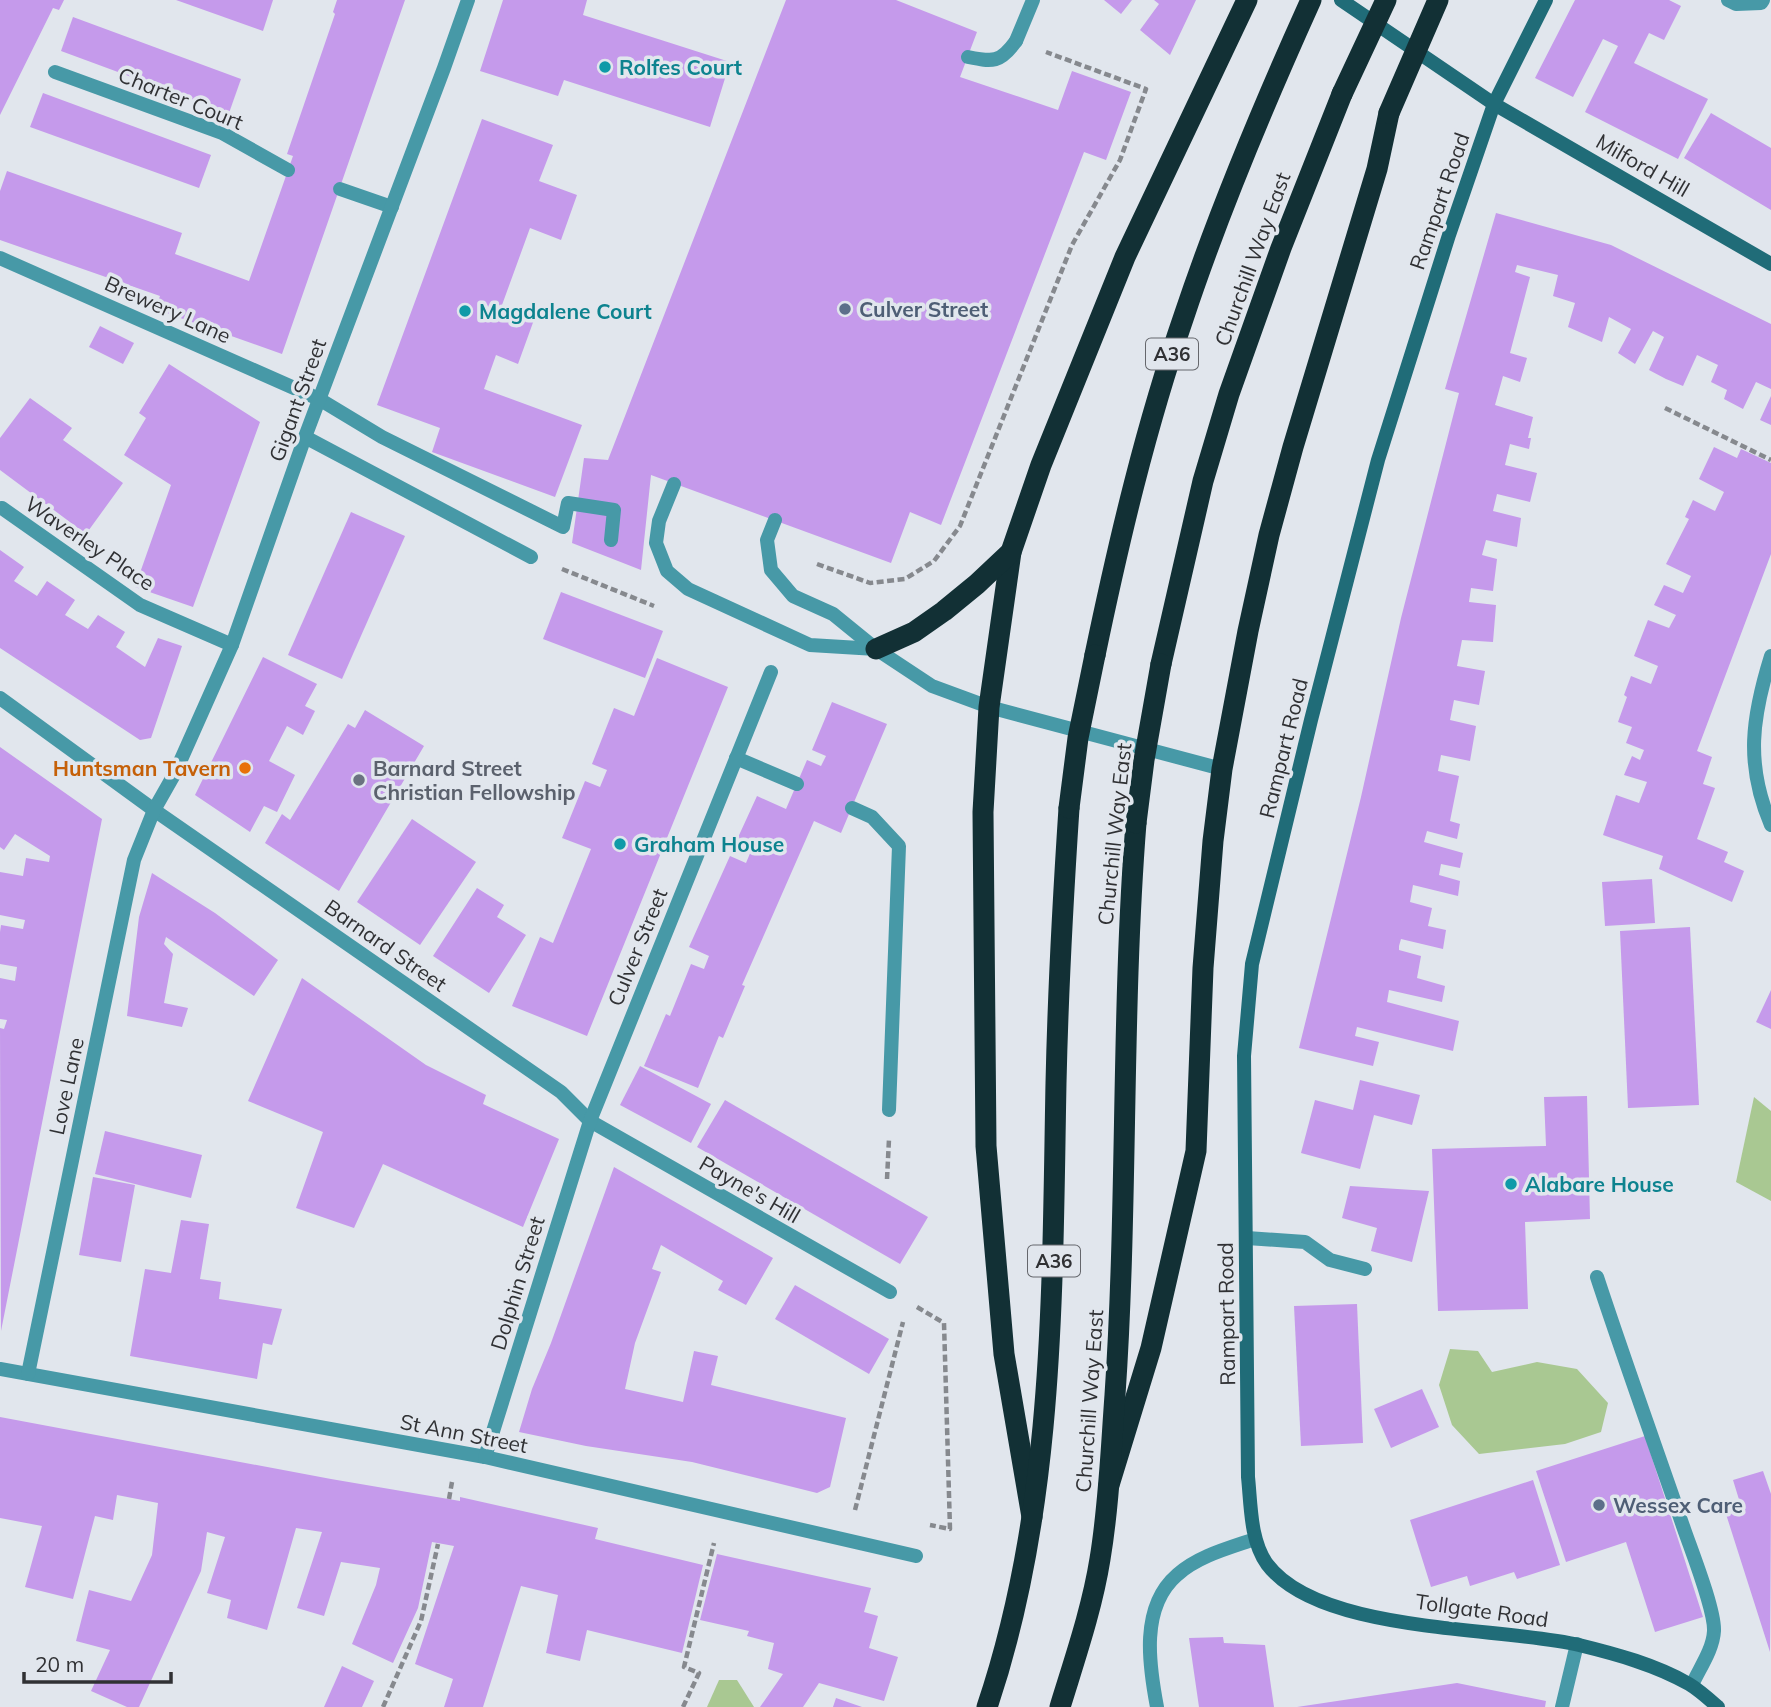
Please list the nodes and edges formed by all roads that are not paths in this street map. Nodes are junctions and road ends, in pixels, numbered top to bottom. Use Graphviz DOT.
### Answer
graph roads {
  1 [pos="468,0"];
  2 [pos="1033,0"];
  3 [pos="1247,0"];
  4 [pos="1311,0"];
  5 [pos="1341,0"];
  6 [pos="1386,0"];
  7 [pos="1438,0"];
  8 [pos="1546,0"];
  9 [pos="1728,0"];
  10 [pos="1763,0"];
  11 [pos="968,57"];
  12 [pos="55,72"];
  13 [pos="1494,104"];
  14 [pos="288,170"];
  15 [pos="340,189"];
  16 [pos="392,206"];
  17 [pos="0,258"];
  18 [pos="1771,264"];
  19 [pos="319,399"];
  20 [pos="304,437"];
  21 [pos="674,484"];
  22 [pos="2,508"];
  23 [pos="775,520"];
  24 [pos="611,540"];
  25 [pos="1011,552"];
  26 [pos="531,557"];
  27 [pos="232,645"];
  28 [pos="876,649"];
  29 [pos="1771,656"];
  30 [pos="771,672"];
  31 [pos="0,698"];
  32 [pos="989,707"];
  33 [pos="736,758"];
  34 [pos="1222,769"];
  35 [pos="797,784"];
  36 [pos="852,808"];
  37 [pos="154,810"];
  38 [pos="1771,825"];
  39 [pos="889,1110"];
  40 [pos="590,1121"];
  41 [pos="1247,1238"];
  42 [pos="1365,1269"];
  43 [pos="1597,1277"];
  44 [pos="890,1292"];
  45 [pos="0,1369"];
  46 [pos="28,1374"];
  47 [pos="485,1457"];
  48 [pos="1109,1485"];
  49 [pos="1032,1517"];
  50 [pos="1255,1539"];
  51 [pos="916,1556"];
  52 [pos="1577,1644"];
  53 [pos="1692,1685"];
  54 [pos="987,1707"];
  55 [pos="1060,1707"];
  56 [pos="1157,1707"];
  57 [pos="1562,1707"];
  58 [pos="1718,1707"];
  1 -- 16 [label="street, Gigant Street"];
  2 -- 11 [label="street"];
  3 -- 25 [label="highway"];
  4 -- 49 [label="highway, Churchill Way East / A36, bridge"];
  5 -- 13 [label="street, Milford Hill"];
  6 -- 48 [label="highway, Churchill Way East, bridge"];
  7 -- 34 [label="highway, bridge"];
  8 -- 13 [label="street, Rampart Road"];
  9 -- 10 [label="street"];
  12 -- 14 [label="street, Charter Court"];
  13 -- 18 [label="street, Milford Hill"];
  13 -- 41 [label="street, Rampart Road"];
  15 -- 16 [label="street"];
  16 -- 19 [label="street, Gigant Street"];
  17 -- 19 [label="street, Brewery Lane"];
  19 -- 20 [label="street, Gigant Street"];
  19 -- 24 [label="street, Brewery Lane"];
  20 -- 26 [label="street"];
  20 -- 27 [label="street, Gigant Street"];
  21 -- 28 [label="street"];
  22 -- 27 [label="street, Waverley Place"];
  23 -- 28 [label="street"];
  25 -- 28 [label="highway"];
  25 -- 32 [label="highway"];
  27 -- 37 [label="street, Gigant Street"];
  28 -- 32 [label="street"];
  29 -- 38 [label="street"];
  30 -- 33 [label="street, Culver Street"];
  31 -- 37 [label="street, Barnard Street"];
  32 -- 34 [label="street"];
  32 -- 49 [label="highway"];
  33 -- 35 [label="street"];
  33 -- 40 [label="street, Culver Street"];
  34 -- 48 [label="highway"];
  36 -- 39 [label="street"];
  37 -- 40 [label="street, Barnard Street"];
  37 -- 46 [label="street, Love Lane"];
  40 -- 44 [label="street, Payne's Hill"];
  40 -- 47 [label="street, Dolphin Street"];
  41 -- 42 [label="street"];
  41 -- 50 [label="street, Rampart Road"];
  43 -- 53 [label="street"];
  45 -- 46 [label="street, St Ann Street"];
  46 -- 47 [label="street, St Ann Street"];
  47 -- 51 [label="street, St Ann Street"];
  48 -- 55 [label="highway, Churchill Way East"];
  49 -- 54 [label="highway, Churchill Way East / A36"];
  50 -- 52 [label="street, Tollgate Road"];
  50 -- 56 [label="street"];
  52 -- 53 [label="street, Tollgate Road"];
  52 -- 57 [label="street"];
  53 -- 58 [label="street, Tollgate Road"];
}
